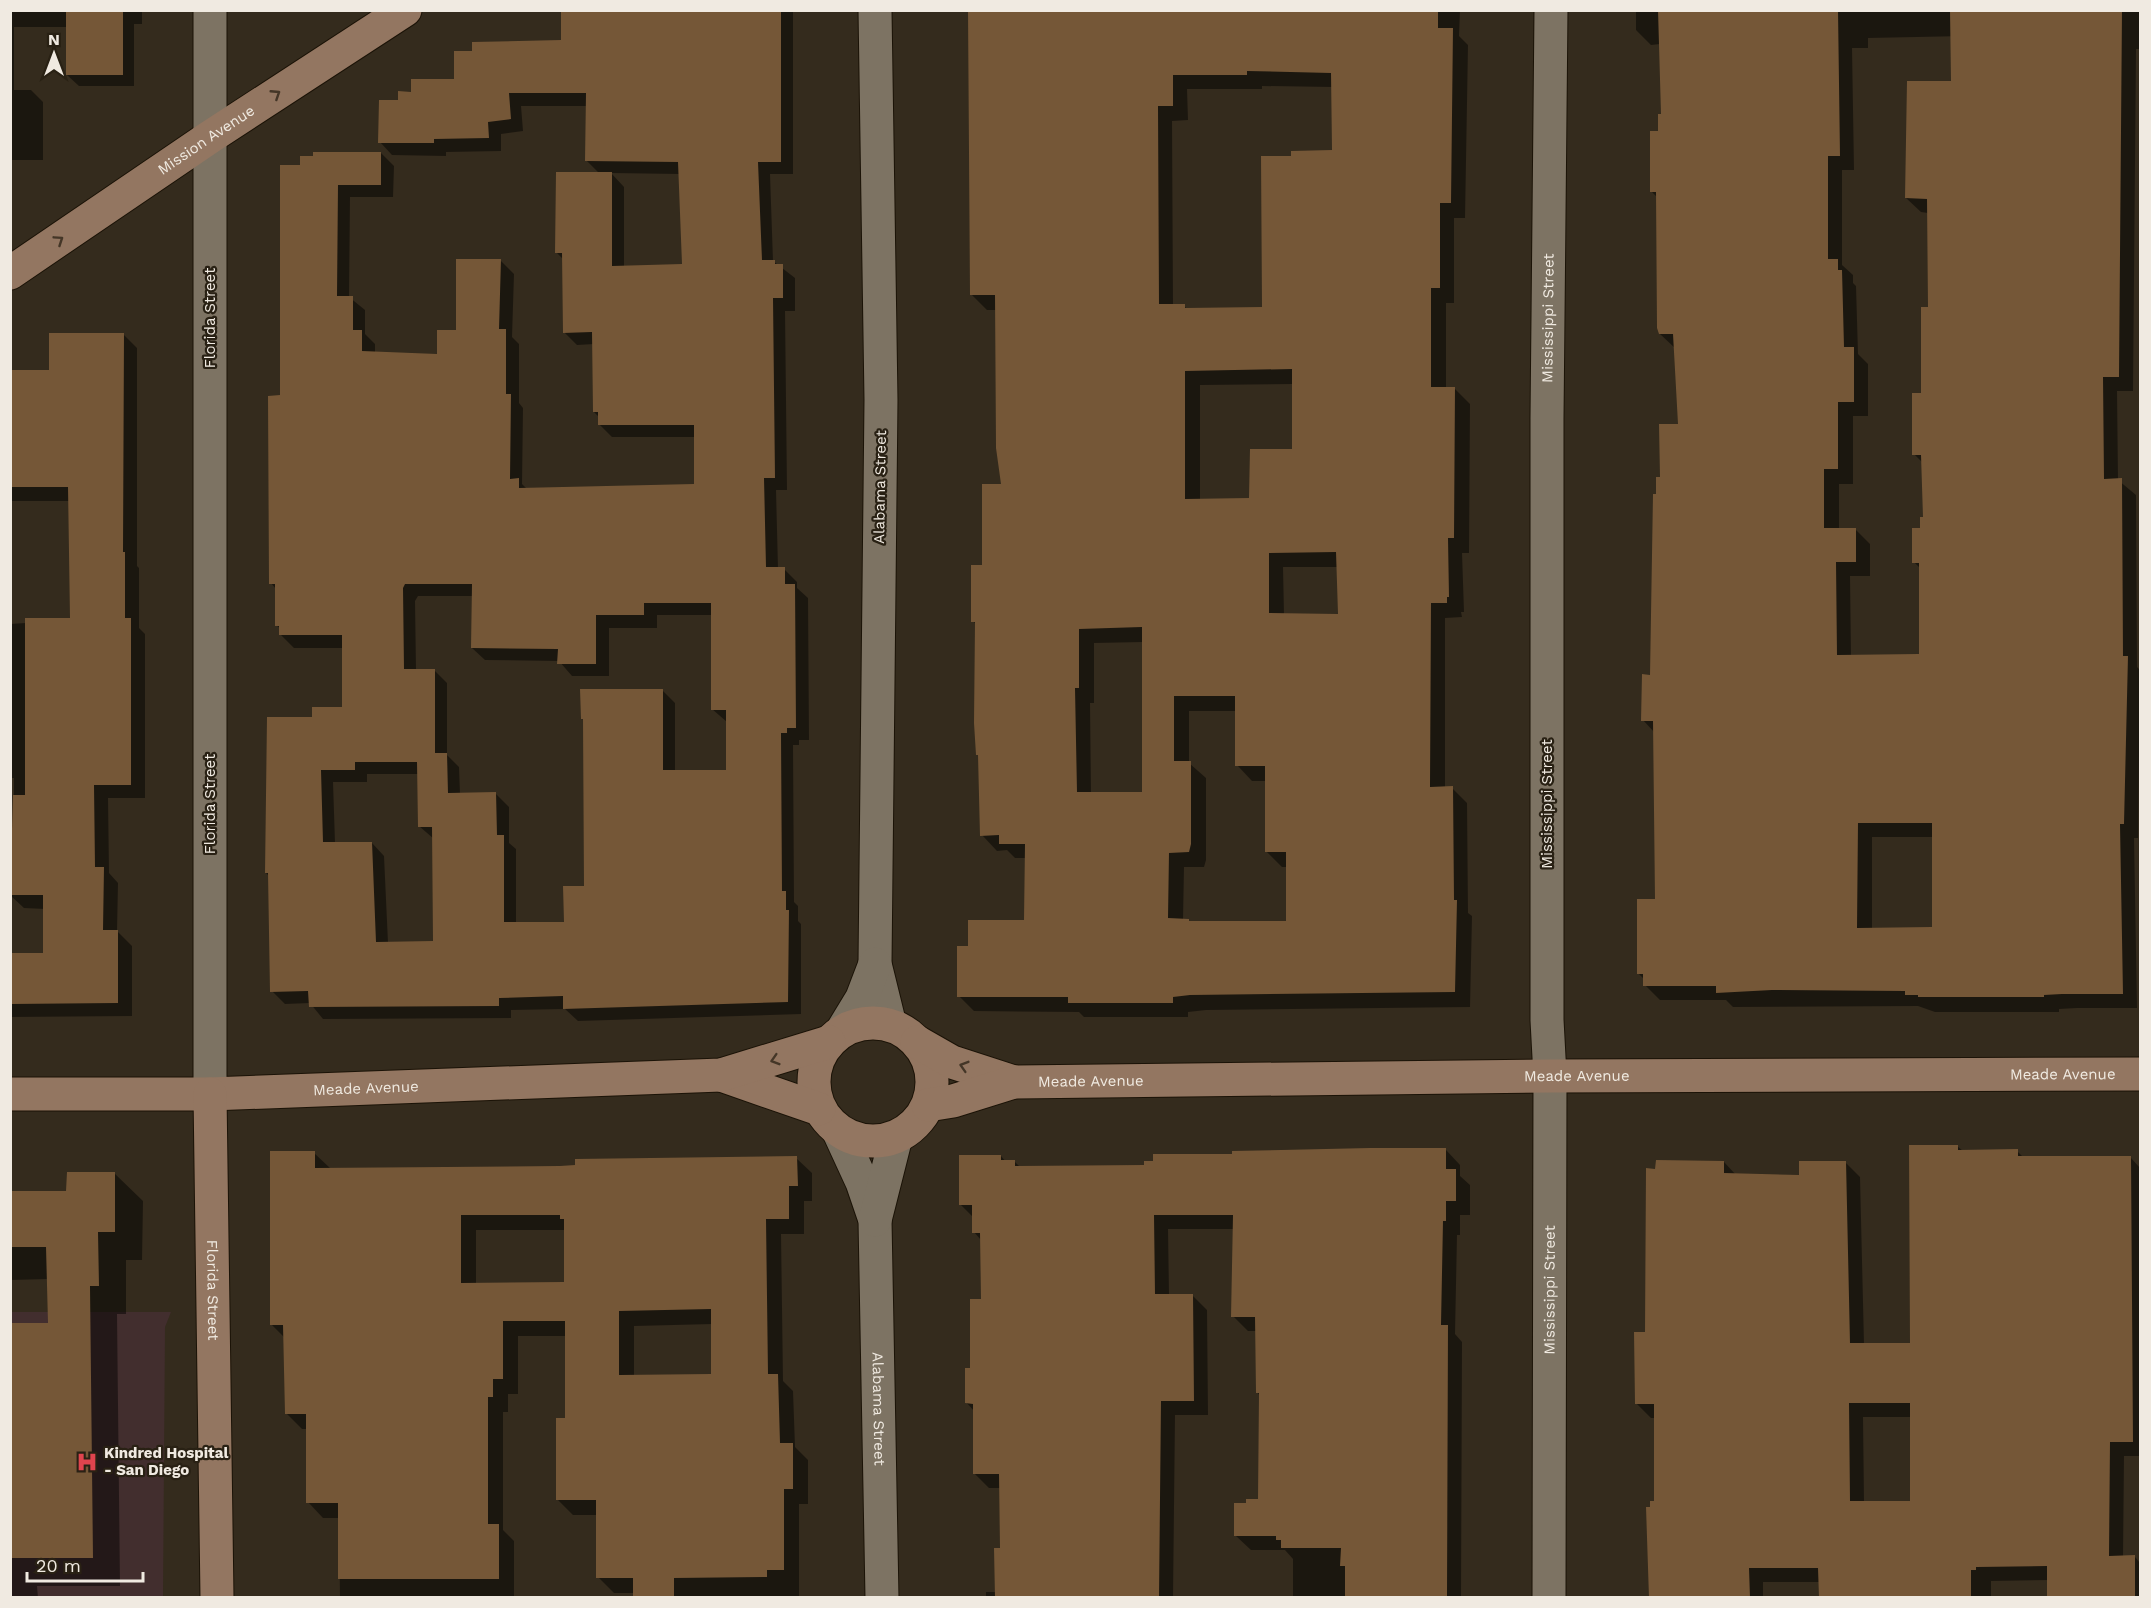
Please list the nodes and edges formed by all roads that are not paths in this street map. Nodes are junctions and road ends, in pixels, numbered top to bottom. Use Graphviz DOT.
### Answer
graph roads {
  1 [pos="210,10"];
  2 [pos="405,10"];
  3 [pos="875,10"];
  4 [pos="1551,10"];
  5 [pos="210,137"];
  6 [pos="10,273"];
  7 [pos="875,964"];
  8 [pos="890,1025"];
  9 [pos="836,1036"];
  10 [pos="917,1042"];
  11 [pos="2140,1074"];
  12 [pos="721,1075"];
  13 [pos="1550,1076"];
  14 [pos="1014,1082"];
  15 [pos="10,1094"];
  16 [pos="210,1094"];
  17 [pos="928,1105"];
  18 [pos="829,1120"];
  19 [pos="896,1137"];
  20 [pos="875,1221"];
  21 [pos="217,1598"];
  22 [pos="882,1598"];
  23 [pos="1549,1598"];
  1 -- 5 [label="street, Florida Street"];
  5 -- 2 [label="street, Mission Avenue, one-way"];
  3 -- 7 [label="street, Alabama Street"];
  4 -- 13 [label="street, Mississippi Street"];
  6 -- 5 [label="street, Mission Avenue, one-way"];
  5 -- 16 [label="street, Florida Street"];
  7 -- 8 [label="street, Alabama Street"];
  7 -- 9 [label="street, Alabama Street"];
  8 -- 9 [label="street"];
  8 -- 10 [label="street"];
  9 -- 12 [label="street, Meade Avenue, one-way"];
  9 -- 18 [label="street"];
  14 -- 10 [label="street, Meade Avenue, one-way"];
  10 -- 17 [label="street"];
  11 -- 13 [label="street, Meade Avenue"];
  12 -- 16 [label="street, Meade Avenue"];
  12 -- 18 [label="street, Meade Avenue"];
  13 -- 14 [label="street, Meade Avenue"];
  13 -- 23 [label="street, Mississippi Street"];
  14 -- 17 [label="street, Meade Avenue"];
  15 -- 16 [label="street, Meade Avenue"];
  16 -- 21 [label="street, Florida Street"];
  17 -- 19 [label="street"];
  18 -- 19 [label="street"];
  18 -- 20 [label="street, Alabama Street"];
  19 -- 20 [label="street, Alabama Street"];
  20 -- 22 [label="street, Alabama Street"];
}
